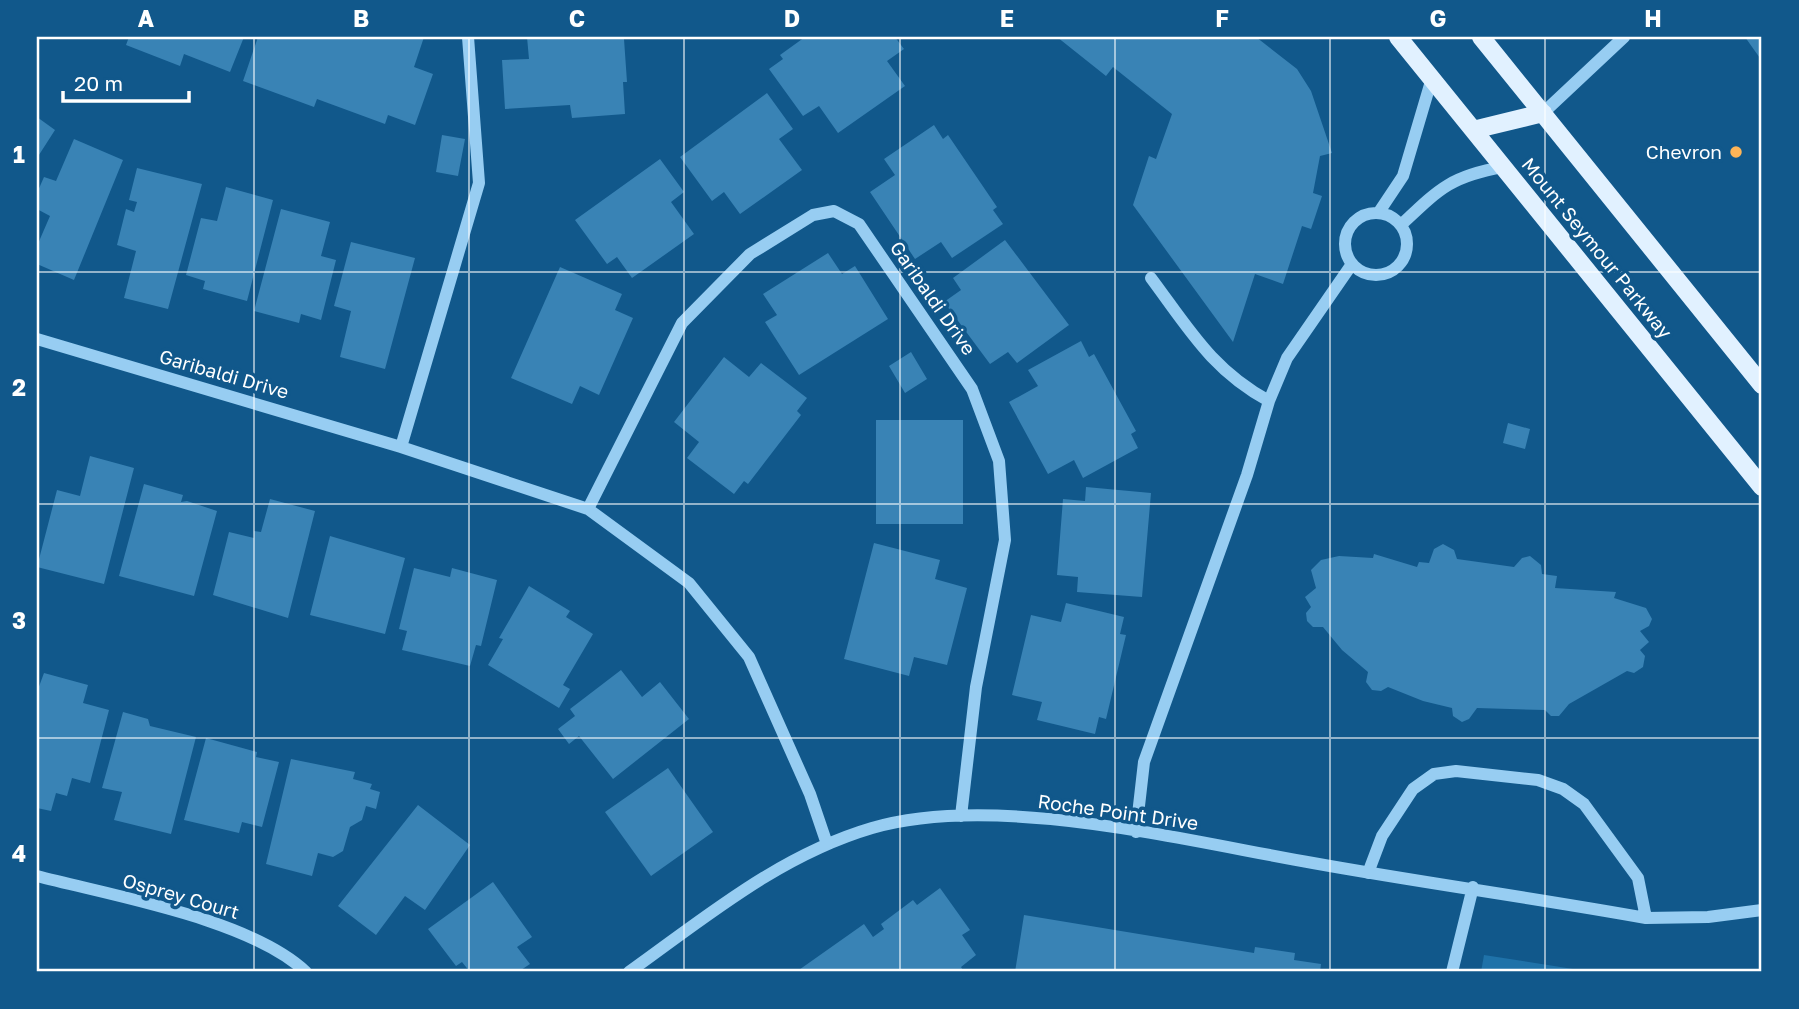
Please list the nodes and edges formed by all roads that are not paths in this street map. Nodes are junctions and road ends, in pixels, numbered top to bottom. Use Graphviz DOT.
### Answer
graph roads {
  1 [pos="468,37"];
  2 [pos="1398,37"];
  3 [pos="1481,37"];
  4 [pos="1624,37"];
  5 [pos="1432,79"];
  6 [pos="1543,113"];
  7 [pos="1473,130"];
  8 [pos="1503,167"];
  9 [pos="1379,212"];
  10 [pos="1401,225"];
  11 [pos="1352,264"];
  12 [pos="1151,278"];
  13 [pos="37,339"];
  14 [pos="1762,385"];
  15 [pos="1269,401"];
  16 [pos="401,447"];
  17 [pos="1762,487"];
  18 [pos="588,509"];
  19 [pos="961,816"];
  20 [pos="1136,832"];
  21 [pos="827,844"];
  22 [pos="1368,873"];
  23 [pos="37,876"];
  24 [pos="1473,887"];
  25 [pos="1762,910"];
  26 [pos="1646,918"];
  27 [pos="306,972"];
  28 [pos="629,972"];
  29 [pos="1452,972"];
  1 -- 16 [label="street"];
  2 -- 5 [label="main road, Mount Seymour Parkway"];
  3 -- 6 [label="main road"];
  4 -- 6 [label="street"];
  5 -- 7 [label="main road, Mount Seymour Parkway"];
  5 -- 9 [label="street"];
  6 -- 7 [label="main road"];
  6 -- 14 [label="main road"];
  7 -- 8 [label="main road, Mount Seymour Parkway"];
  8 -- 10 [label="street"];
  8 -- 17 [label="main road, Mount Seymour Parkway"];
  9 -- 10 [label="street"];
  9 -- 11 [label="street"];
  10 -- 11 [label="street"];
  11 -- 15 [label="street"];
  12 -- 15 [label="street"];
  13 -- 16 [label="street, Garibaldi Drive"];
  15 -- 20 [label="street"];
  16 -- 18 [label="street, Garibaldi Drive"];
  18 -- 19 [label="street, Garibaldi Drive"];
  18 -- 21 [label="street, Garibaldi Drive"];
  19 -- 20 [label="street, Roche Point Drive"];
  19 -- 21 [label="street, Roche Point Drive"];
  20 -- 22 [label="street, Roche Point Drive"];
  21 -- 28 [label="street, Roche Point Drive"];
  22 -- 24 [label="street, Roche Point Drive"];
  22 -- 26 [label="street"];
  23 -- 27 [label="street, Osprey Court"];
  24 -- 26 [label="street, Roche Point Drive"];
  24 -- 29 [label="street"];
  25 -- 26 [label="street, Roche Point Drive"];
}
